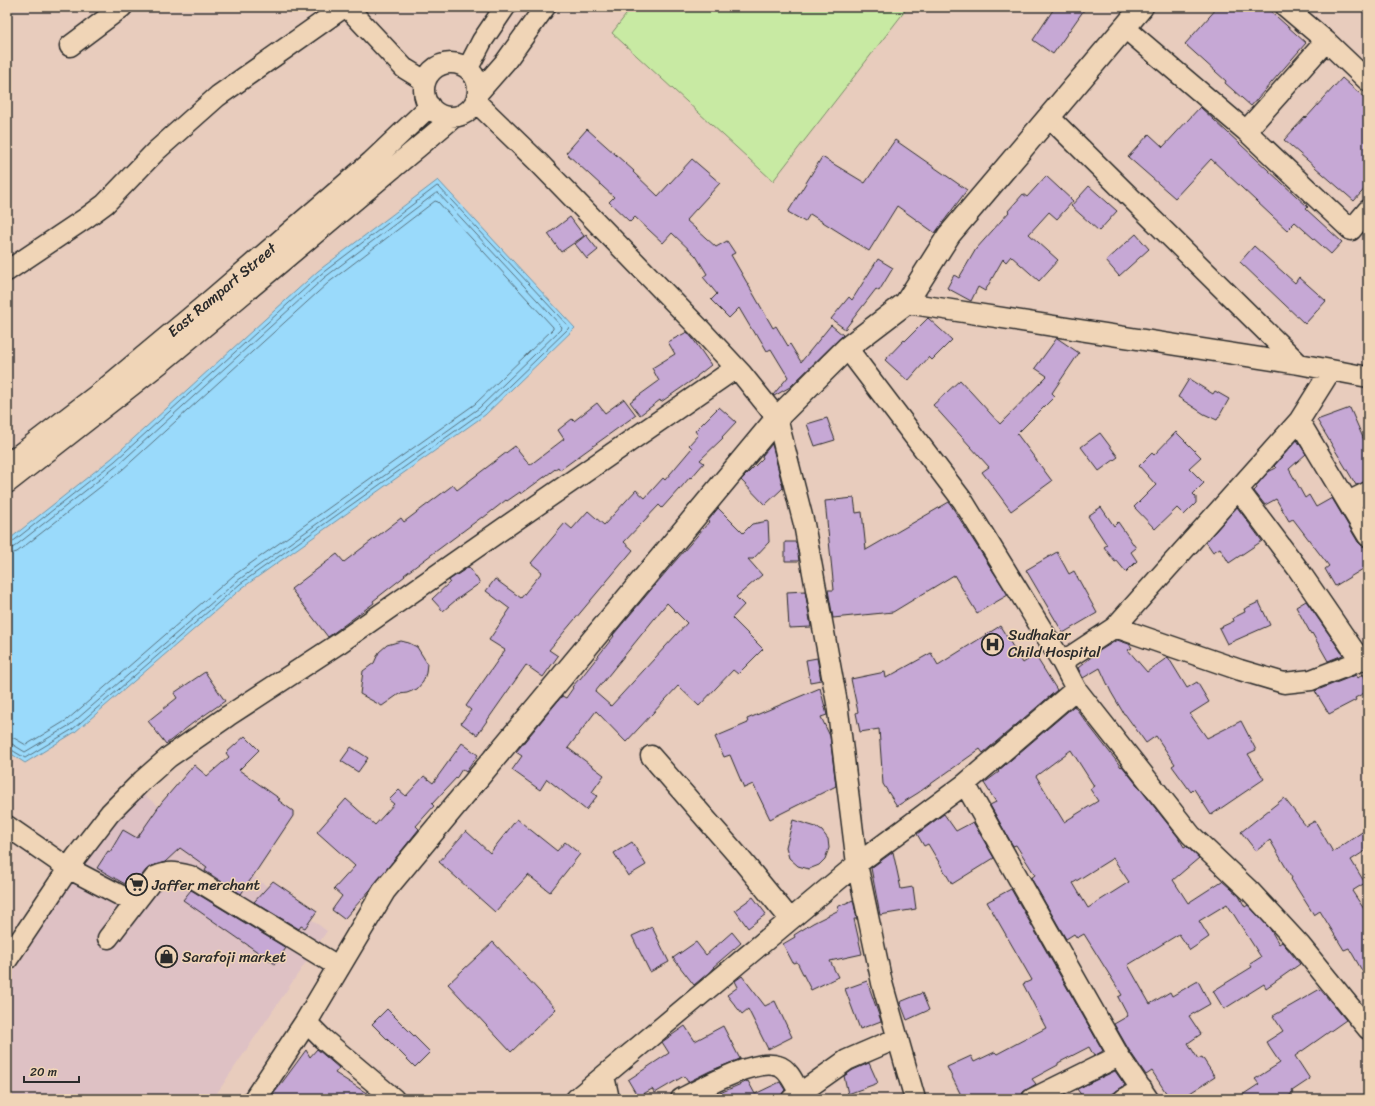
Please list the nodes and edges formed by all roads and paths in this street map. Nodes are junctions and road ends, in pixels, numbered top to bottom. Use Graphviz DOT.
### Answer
graph roads {
  1 [pos="122,7"];
  2 [pos="344,7"];
  3 [pos="347,7"];
  4 [pos="505,7"];
  5 [pos="545,7"];
  6 [pos="1286,7"];
  7 [pos="1134,14"];
  8 [pos="1326,41"];
  9 [pos="70,46"];
  10 [pos="468,68"];
  11 [pos="425,81"];
  12 [pos="1368,81"];
  13 [pos="477,97"];
  14 [pos="430,106"];
  15 [pos="454,117"];
  16 [pos="1049,117"];
  17 [pos="1246,131"];
  18 [pos="1368,210"];
  19 [pos="7,270"];
  20 [pos="906,303"];
  21 [pos="847,348"];
  22 [pos="1299,364"];
  23 [pos="736,368"];
  24 [pos="1330,370"];
  25 [pos="1367,380"];
  26 [pos="777,418"];
  27 [pos="1299,421"];
  28 [pos="7,464"];
  29 [pos="7,483"];
  30 [pos="1238,489"];
  31 [pos="1368,492"];
  32 [pos="1348,502"];
  33 [pos="1368,536"];
  34 [pos="1114,626"];
  35 [pos="1364,660"];
  36 [pos="1062,662"];
  37 [pos="1076,689"];
  38 [pos="651,756"];
  39 [pos="966,784"];
  40 [pos="7,826"];
  41 [pos="856,864"];
  42 [pos="68,868"];
  43 [pos="135,903"];
  44 [pos="790,919"];
  45 [pos="108,938"];
  46 [pos="7,960"];
  47 [pos="339,967"];
  48 [pos="306,1022"];
  49 [pos="1368,1029"];
  50 [pos="898,1038"];
  51 [pos="1119,1056"];
  52 [pos="604,1076"];
  53 [pos="1145,1094"];
  54 [pos="796,1097"];
  55 [pos="255,1099"];
  56 [pos="394,1099"];
  57 [pos="576,1099"];
  58 [pos="609,1099"];
  59 [pos="681,1099"];
  60 [pos="915,1099"];
  61 [pos="1032,1099"];
  62 [pos="1124,1099"];
  1 -- 9 [label="street"];
  2 -- 19 [label="street"];
  3 -- 11 [label="street"];
  4 -- 10 [label="street"];
  5 -- 13 [label="street"];
  6 -- 8 [label="street"];
  7 -- 16 [label="main road"];
  7 -- 17 [label="street"];
  8 -- 12 [label="street"];
  8 -- 17 [label="street"];
  10 -- 11 [label="street"];
  10 -- 13 [label="street"];
  11 -- 14 [label="street"];
  13 -- 15 [label="street"];
  13 -- 23 [label="street"];
  14 -- 15 [label="street"];
  14 -- 28 [label="street, East Rampart Street"];
  15 -- 29 [label="street"];
  16 -- 20 [label="main road"];
  16 -- 22 [label="street"];
  17 -- 18 [label="street"];
  20 -- 21 [label="main road"];
  20 -- 22 [label="street"];
  21 -- 26 [label="main road"];
  21 -- 36 [label="street"];
  22 -- 24 [label="street"];
  23 -- 26 [label="street"];
  23 -- 42 [label="street"];
  24 -- 25 [label="street"];
  24 -- 27 [label="street"];
  26 -- 41 [label="street"];
  26 -- 47 [label="main road"];
  27 -- 30 [label="street"];
  27 -- 32 [label="street"];
  30 -- 34 [label="street"];
  30 -- 35 [label="street"];
  31 -- 32 [label="street"];
  32 -- 33 [label="street"];
  34 -- 35 [label="street"];
  34 -- 36 [label="street"];
  36 -- 37 [label="street"];
  37 -- 39 [label="street"];
  37 -- 49 [label="street"];
  38 -- 44 [label="street"];
  39 -- 41 [label="street"];
  39 -- 51 [label="street"];
  40 -- 42 [label="street"];
  41 -- 44 [label="street"];
  41 -- 50 [label="street"];
  42 -- 43 [label="street"];
  42 -- 46 [label="street"];
  43 -- 45 [label="street"];
  43 -- 47 [label="street"];
  44 -- 52 [label="street"];
  47 -- 48 [label="main road"];
  48 -- 55 [label="main road"];
  48 -- 56 [label="street"];
  50 -- 54 [label="street"];
  50 -- 60 [label="street"];
  51 -- 53 [label="street"];
  51 -- 61 [label="street"];
  52 -- 57 [label="street"];
  52 -- 58 [label="street"];
  53 -- 62 [label="street"];
  54 -- 59 [label="street"];
}
